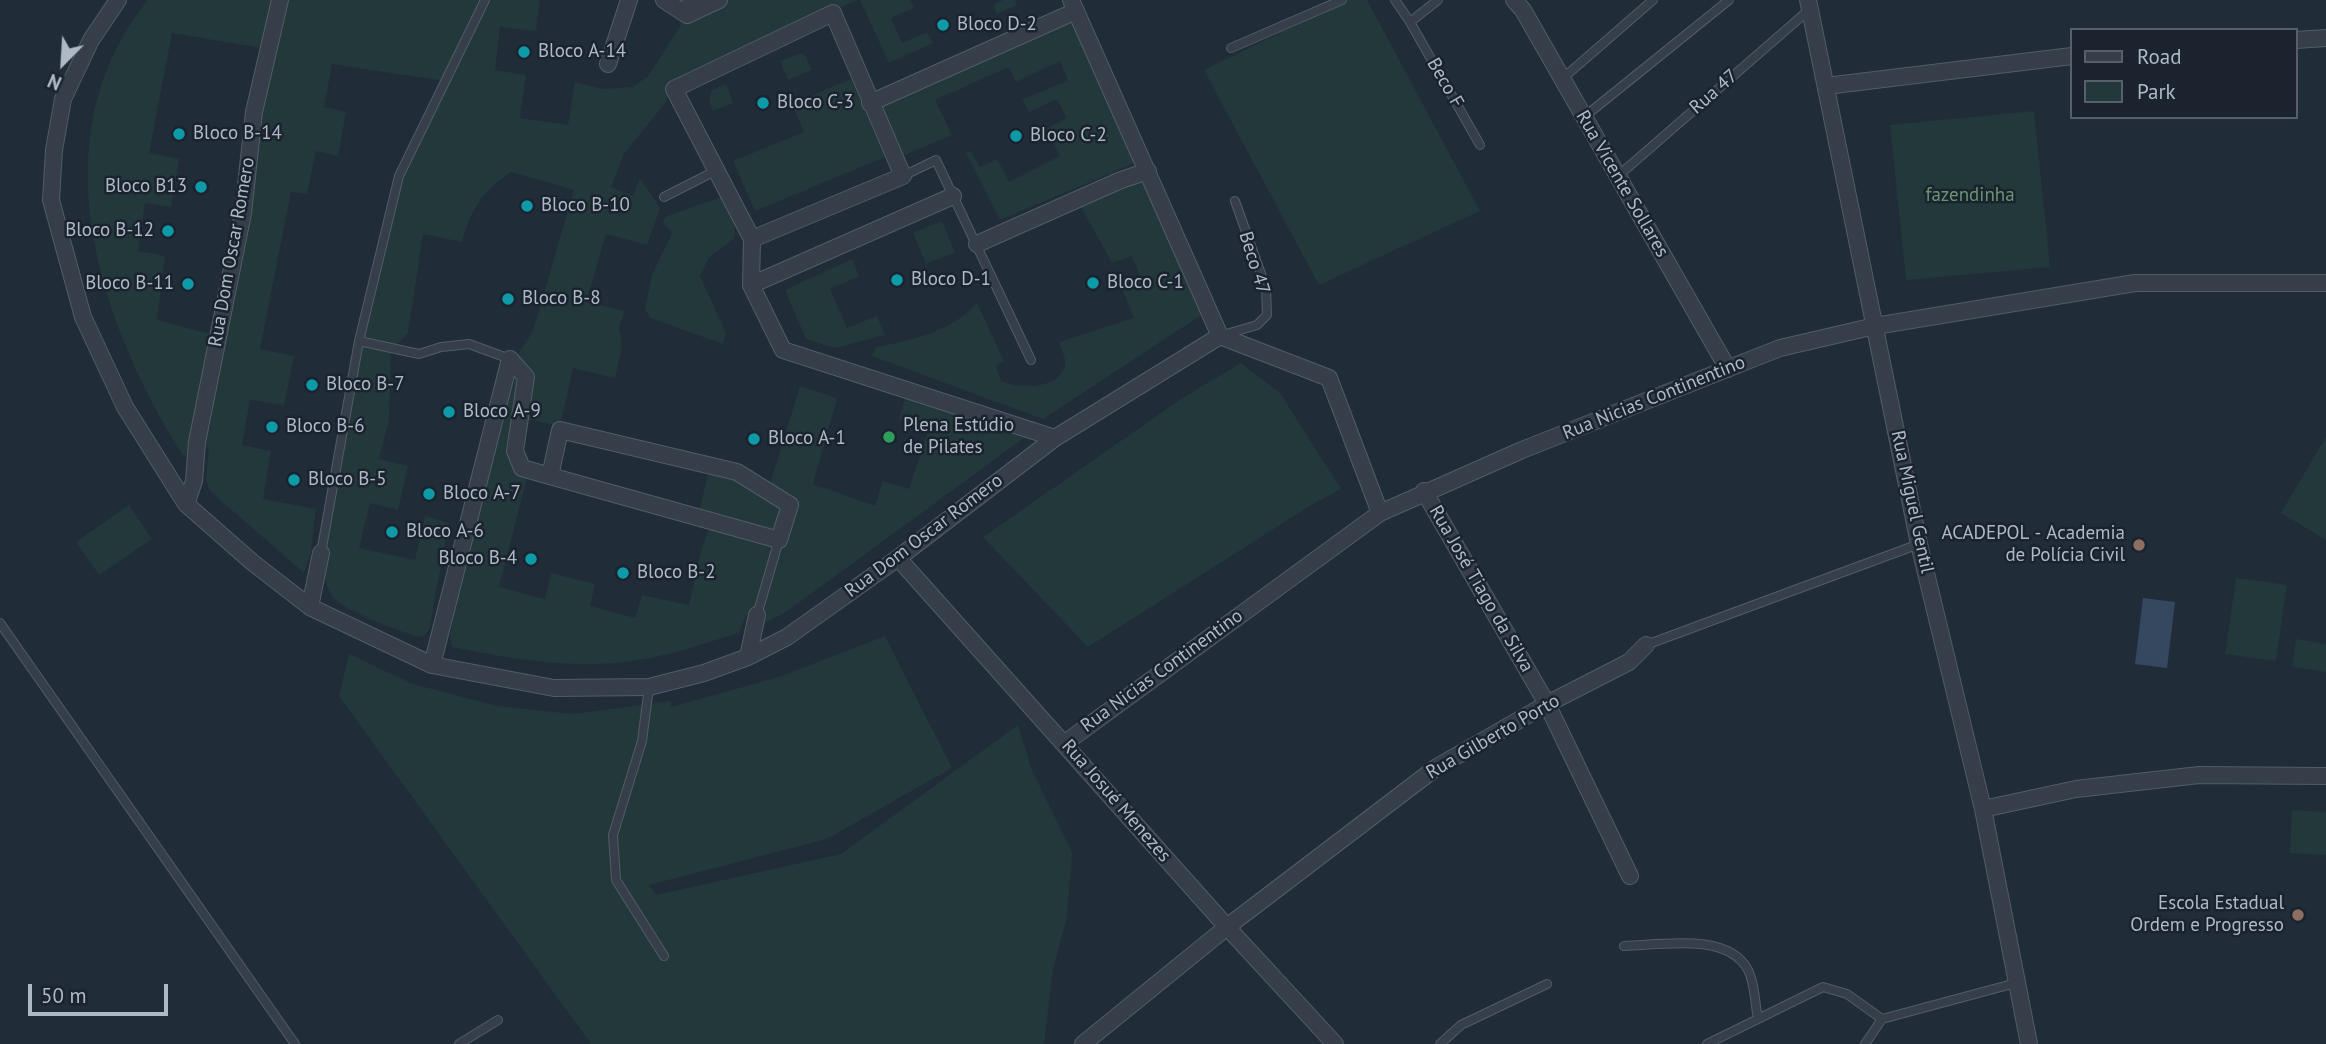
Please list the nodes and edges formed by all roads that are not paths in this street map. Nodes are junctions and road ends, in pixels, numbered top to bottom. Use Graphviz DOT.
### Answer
graph roads {
  1 [pos="118,0"];
  2 [pos="280,0"];
  3 [pos="485,0"];
  4 [pos="629,0"];
  5 [pos="664,0"];
  6 [pos="719,0"];
  7 [pos="1342,0"];
  8 [pos="1395,0"];
  9 [pos="1438,0"];
  10 [pos="1653,0"];
  11 [pos="1730,0"];
  12 [pos="1524,3"];
  13 [pos="1809,4"];
  14 [pos="1073,5"];
  15 [pos="689,7"];
  16 [pos="1409,22"];
  17 [pos="2326,38"];
  18 [pos="2298,40"];
  19 [pos="1231,48"];
  20 [pos="2070,56"];
  21 [pos="608,64"];
  22 [pos="1562,79"];
  23 [pos="1826,86"];
  24 [pos="870,103"];
  25 [pos="1584,117"];
  26 [pos="1480,145"];
  27 [pos="716,170"];
  28 [pos="1148,171"];
  29 [pos="902,176"];
  30 [pos="1618,176"];
  31 [pos="953,196"];
  32 [pos="664,197"];
  33 [pos="1235,201"];
  34 [pos="752,239"];
  35 [pos="977,244"];
  36 [pos="2326,283"];
  37 [pos="751,285"];
  38 [pos="1875,326"];
  39 [pos="1220,336"];
  40 [pos="359,341"];
  41 [pos="510,359"];
  42 [pos="1031,360"];
  43 [pos="1728,369"];
  44 [pos="1055,438"];
  45 [pos="550,476"];
  46 [pos="1424,491"];
  47 [pos="186,504"];
  48 [pos="1380,513"];
  49 [pos="779,540"];
  50 [pos="1919,544"];
  51 [pos="321,553"];
  52 [pos="898,558"];
  53 [pos="310,607"];
  54 [pos="757,615"];
  55 [pos="0,623"];
  56 [pos="1646,645"];
  57 [pos="748,657"];
  58 [pos="432,665"];
  59 [pos="649,687"];
  60 [pos="1547,704"];
  61 [pos="1065,743"];
  62 [pos="2326,776"];
  63 [pos="1983,809"];
  64 [pos="1630,876"];
  65 [pos="1227,927"];
  66 [pos="1624,946"];
  67 [pos="664,956"];
  68 [pos="2016,983"];
  69 [pos="1547,984"];
  70 [pos="1758,1019"];
  71 [pos="1882,1019"];
  72 [pos="498,1020"];
  73 [pos="1328,1042"];
  74 [pos="295,1044"];
  75 [pos="459,1044"];
  76 [pos="1083,1044"];
  77 [pos="1440,1044"];
  78 [pos="1707,1044"];
  79 [pos="1865,1044"];
  80 [pos="2029,1044"];
  1 -- 47 [label="street, Rua Dom Oscar Romero"];
  2 -- 47 [label="street, Rua Dom Oscar Romero"];
  3 -- 40 [label="lane"];
  4 -- 21 [label="street"];
  5 -- 15 [label="street"];
  6 -- 15 [label="street"];
  7 -- 19 [label="lane"];
  8 -- 16 [label="lane, Beco F"];
  9 -- 16 [label="lane"];
  10 -- 22 [label="lane"];
  11 -- 25 [label="lane"];
  12 -- 22 [label="street, Rua Vicente Sollares"];
  13 -- 23 [label="street, Rua Miguel Gentil"];
  13 -- 30 [label="lane, Rua 47"];
  14 -- 24 [label="street"];
  14 -- 28 [label="street"];
  16 -- 26 [label="lane, Beco F"];
  17 -- 18 [label="street"];
  20 -- 23 [label="street"];
  22 -- 25 [label="street, Rua Vicente Sollares"];
  23 -- 38 [label="street, Rua Miguel Gentil"];
  24 -- 27 [label="street"];
  24 -- 29 [label="street"];
  25 -- 30 [label="street, Rua Vicente Sollares"];
  27 -- 32 [label="lane"];
  27 -- 34 [label="street"];
  28 -- 35 [label="street"];
  28 -- 39 [label="street"];
  29 -- 31 [label="lane"];
  29 -- 34 [label="street"];
  30 -- 43 [label="street, Rua Vicente Sollares"];
  31 -- 35 [label="lane"];
  31 -- 37 [label="street"];
  33 -- 39 [label="lane, Beco 47"];
  34 -- 37 [label="street"];
  35 -- 42 [label="lane"];
  36 -- 38 [label="street, Rua Nicias Continentino"];
  37 -- 44 [label="street"];
  38 -- 43 [label="street, Rua Nicias Continentino"];
  38 -- 50 [label="street, Rua Miguel Gentil"];
  39 -- 44 [label="street, Rua Dom Oscar Romero"];
  39 -- 48 [label="street"];
  40 -- 41 [label="lane"];
  40 -- 51 [label="lane"];
  41 -- 45 [label="street"];
  41 -- 58 [label="street"];
  43 -- 46 [label="street, Rua Nicias Continentino"];
  44 -- 52 [label="street, Rua Dom Oscar Romero"];
  45 -- 49 [label="street"];
  45 -- 49 [label="street"];
  46 -- 48 [label="street, Rua Nicias Continentino"];
  46 -- 60 [label="street, Rua José Tiago da Silva"];
  47 -- 53 [label="street, Rua Dom Oscar Romero"];
  48 -- 61 [label="street, Rua Nicias Continentino"];
  49 -- 54 [label="lane"];
  50 -- 56 [label="lane, Rua Gilberto Porto"];
  50 -- 63 [label="street, Rua Miguel Gentil"];
  51 -- 53 [label="street"];
  52 -- 57 [label="street, Rua Dom Oscar Romero"];
  52 -- 61 [label="street, Rua Josué Menezes"];
  53 -- 58 [label="street, Rua Dom Oscar Romero"];
  54 -- 57 [label="street"];
  55 -- 74 [label="lane"];
  56 -- 60 [label="street, Rua Gilberto Porto"];
  57 -- 59 [label="street, Rua Dom Oscar Romero"];
  58 -- 59 [label="street, Rua Dom Oscar Romero"];
  59 -- 67 [label="lane"];
  60 -- 64 [label="street, Rua José Tiago da Silva"];
  60 -- 65 [label="street, Rua Gilberto Porto"];
  61 -- 65 [label="street, Rua Josué Menezes"];
  62 -- 63 [label="street"];
  63 -- 68 [label="street, Rua Miguel Gentil"];
  65 -- 73 [label="street, Rua Josué Menezes"];
  65 -- 76 [label="street, Rua Gilberto Porto"];
  66 -- 70 [label="lane"];
  68 -- 71 [label="lane"];
  68 -- 80 [label="street, Rua Miguel Gentil"];
  69 -- 77 [label="lane"];
  70 -- 71 [label="lane"];
  70 -- 78 [label="lane"];
  71 -- 79 [label="lane"];
  72 -- 75 [label="lane"];
}
